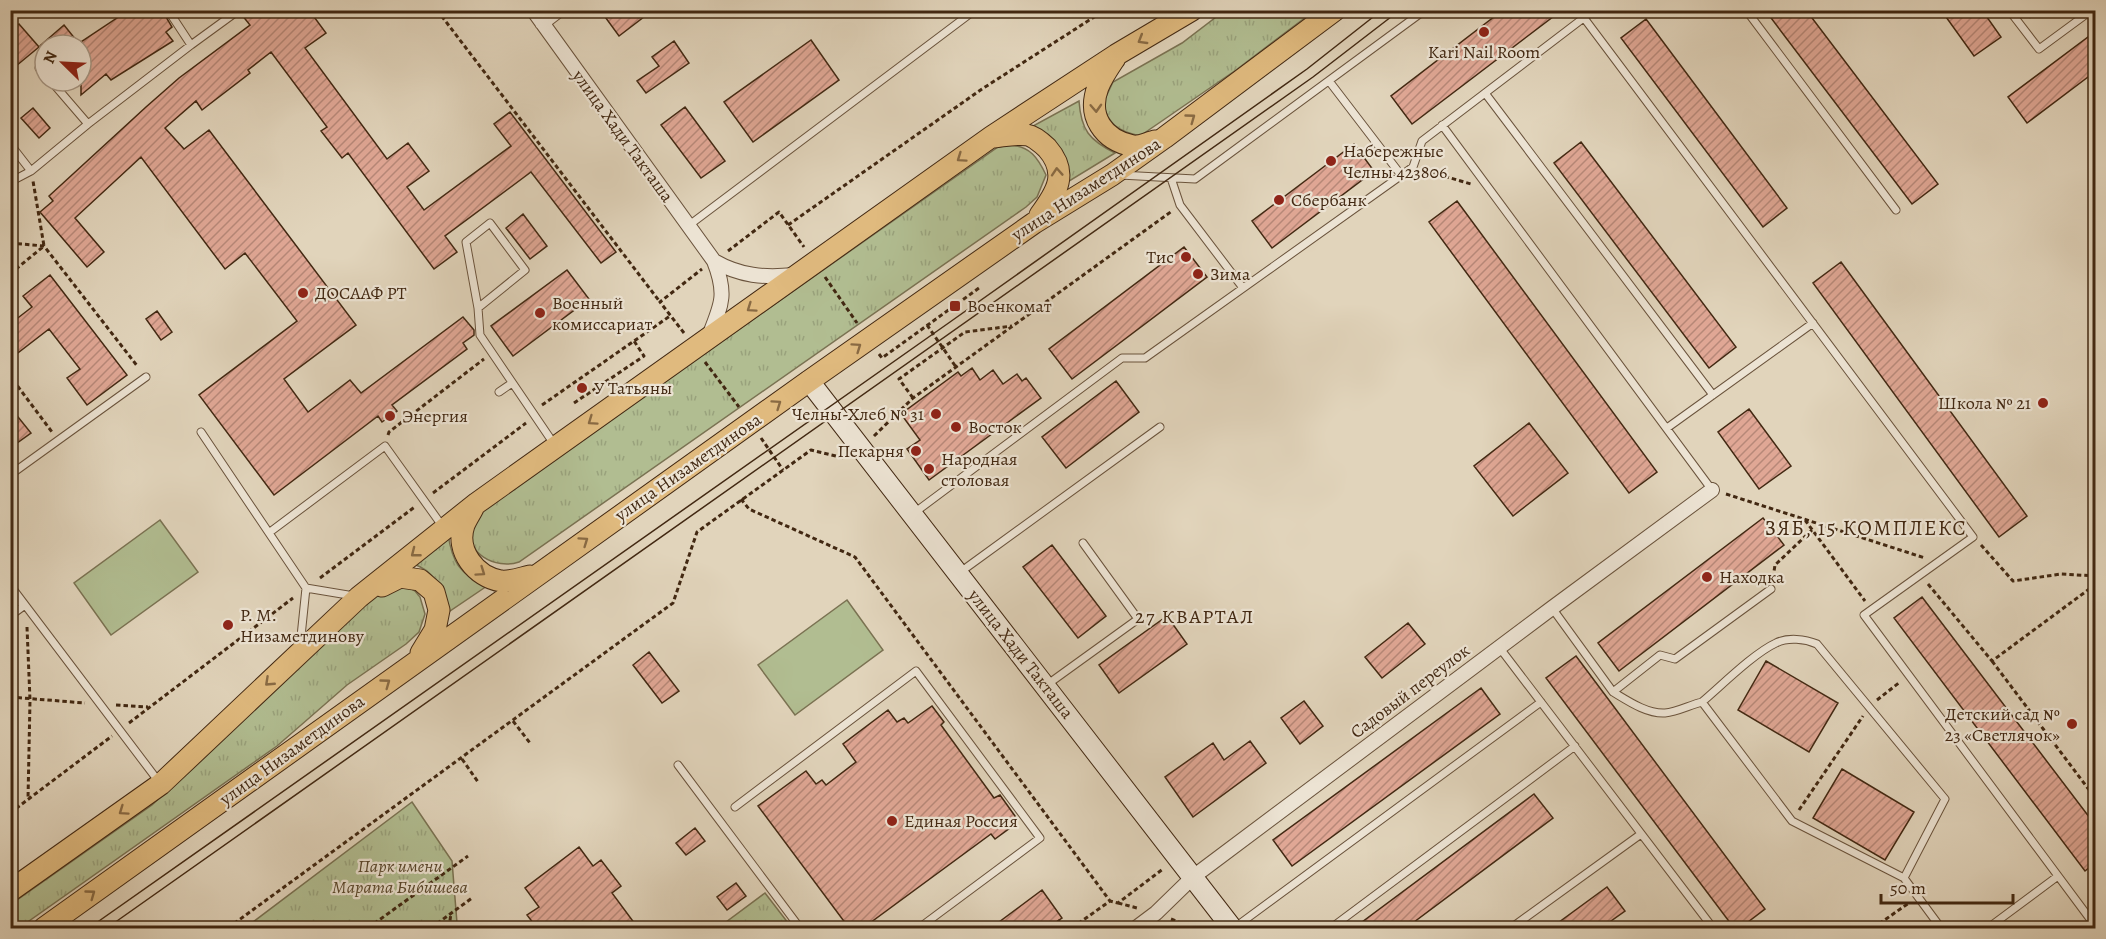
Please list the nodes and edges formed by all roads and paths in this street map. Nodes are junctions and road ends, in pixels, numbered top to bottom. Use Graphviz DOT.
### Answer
graph roads {
  1 [pos="168,10"];
  2 [pos="239,10"];
  3 [pos="437,10"];
  4 [pos="533,10"];
  5 [pos="559,10"];
  6 [pos="975,10"];
  7 [pos="1105,10"];
  8 [pos="1192,10"];
  9 [pos="1335,10"];
  10 [pos="1425,10"];
  11 [pos="1594,10"];
  12 [pos="1746,10"];
  13 [pos="2009,10"];
  14 [pos="2092,10"];
  15 [pos="1584,18"];
  16 [pos="542,23"];
  17 [pos="191,45"];
  18 [pos="1116,55"];
  19 [pos="1329,81"];
  20 [pos="61,93"];
  21 [pos="1485,93"];
  22 [pos="88,124"];
  23 [pos="1442,125"];
  24 [pos="991,137"];
  25 [pos="1164,138"];
  26 [pos="10,144"];
  27 [pos="1413,167"];
  28 [pos="32,171"];
  29 [pos="1112,175"];
  30 [pos="1401,175"];
  31 [pos="1171,178"];
  32 [pos="10,182"];
  33 [pos="1486,183"];
  34 [pos="1180,205"];
  35 [pos="1896,210"];
  36 [pos="1034,223"];
  37 [pos="788,225"];
  38 [pos="688,226"];
  39 [pos="10,243"];
  40 [pos="44,246"];
  41 [pos="728,251"];
  42 [pos="809,254"];
  43 [pos="709,265"];
  44 [pos="821,272"];
  45 [pos="10,274"];
  46 [pos="799,274"];
  47 [pos="979,288"];
  48 [pos="1242,288"];
  49 [pos="660,302"];
  50 [pos="478,308"];
  51 [pos="670,316"];
  52 [pos="1813,323"];
  53 [pos="858,324"];
  54 [pos="927,325"];
  55 [pos="1015,325"];
  56 [pos="634,340"];
  57 [pos="699,344"];
  58 [pos="942,348"];
  59 [pos="877,351"];
  60 [pos="492,353"];
  61 [pos="956,367"];
  62 [pos="146,377"];
  63 [pos="13,380"];
  64 [pos="809,381"];
  65 [pos="512,383"];
  66 [pos="500,392"];
  67 [pos="1713,395"];
  68 [pos="913,398"];
  69 [pos="574,403"];
  70 [pos="739,408"];
  71 [pos="534,415"];
  72 [pos="1160,427"];
  73 [pos="1666,428"];
  74 [pos="201,432"];
  75 [pos="759,434"];
  76 [pos="874,435"];
  77 [pos="58,440"];
  78 [pos="385,446"];
  79 [pos="556,446"];
  80 [pos="850,454"];
  81 [pos="783,470"];
  82 [pos="10,475"];
  83 [pos="1712,490"];
  84 [pos="424,500"];
  85 [pos="477,503"];
  86 [pos="913,514"];
  87 [pos="1805,520"];
  88 [pos="445,529"];
  89 [pos="1812,530"];
  90 [pos="270,532"];
  91 [pos="1973,537"];
  92 [pos="1083,543"];
  93 [pos="1938,562"];
  94 [pos="959,573"];
  95 [pos="1921,574"];
  96 [pos="536,575"];
  97 [pos="2096,576"];
  98 [pos="2096,584"];
  99 [pos="10,585"];
  100 [pos="306,588"];
  101 [pos="1772,589"];
  102 [pos="10,597"];
  103 [pos="359,597"];
  104 [pos="26,605"];
  105 [pos="1552,608"];
  106 [pos="1872,609"];
  107 [pos="10,616"];
  108 [pos="1499,647"];
  109 [pos="299,654"];
  110 [pos="416,661"];
  111 [pos="1992,661"];
  112 [pos="1909,675"];
  113 [pos="1046,686"];
  114 [pos="1613,692"];
  115 [pos="10,697"];
  116 [pos="30,700"];
  117 [pos="1541,702"];
  118 [pos="1702,702"];
  119 [pos="100,704"];
  120 [pos="150,707"];
  121 [pos="1869,707"];
  122 [pos="513,720"];
  123 [pos="119,730"];
  124 [pos="530,743"];
  125 [pos="1575,746"];
  126 [pos="462,758"];
  127 [pos="678,765"];
  128 [pos="478,782"];
  129 [pos="161,784"];
  130 [pos="2096,799"];
  131 [pos="28,800"];
  132 [pos="1036,803"];
  133 [pos="1031,806"];
  134 [pos="735,807"];
  135 [pos="10,813"];
  136 [pos="1792,821"];
  137 [pos="1641,834"];
  138 [pos="468,856"];
  139 [pos="1178,857"];
  140 [pos="2058,876"];
  141 [pos="1193,877"];
  142 [pos="1904,878"];
  143 [pos="10,891"];
  144 [pos="1918,897"];
  145 [pos="472,898"];
  146 [pos="452,913"];
  147 [pos="1058,920"];
  148 [pos="2096,927"];
  149 [pos="44,928"];
  150 [pos="228,928"];
  151 [pos="368,928"];
  152 [pos="431,928"];
  153 [pos="449,928"];
  154 [pos="800,928"];
  155 [pos="919,928"];
  156 [pos="1064,928"];
  157 [pos="1072,928"];
  158 [pos="1136,928"];
  159 [pos="1174,928"];
  160 [pos="1185,928"];
  161 [pos="1232,928"];
  162 [pos="1331,928"];
  163 [pos="1511,928"];
  164 [pos="1713,928"];
  165 [pos="1873,928"];
  166 [pos="1941,928"];
  167 [pos="1988,928"];
  1 -- 17 [label="lane"];
  2 -- 17 [label="lane"];
  3 -- 49 [label="path"];
  4 -- 16 [label="street, улица Хади Такташа"];
  5 -- 16 [label="street"];
  6 -- 38 [label="lane"];
  7 -- 37 [label="path"];
  8 -- 18 [label="main road, one-way"];
  25 -- 9 [label="main road, улица Низаметдинова, one-way"];
  10 -- 19 [label="lane"];
  11 -- 15 [label="lane"];
  12 -- 35 [label="lane"];
  13 -- 14 [label="lane"];
  15 -- 21 [label="lane"];
  15 -- 52 [label="lane"];
  16 -- 38 [label="street, улица Хади Такташа"];
  17 -- 22 [label="lane"];
  18 -- 24 [label="main road"];
  18 -- 25 [label="main road, one-way"];
  19 -- 30 [label="lane"];
  19 -- 31 [label="lane"];
  20 -- 22 [label="lane"];
  21 -- 23 [label="lane"];
  21 -- 67 [label="lane"];
  22 -- 28 [label="lane"];
  23 -- 27 [label="lane"];
  23 -- 33 [label="lane"];
  36 -- 24 [label="main road, one-way"];
  24 -- 46 [label="main road, one-way"];
  25 -- 29 [label="main road, улица Низаметдинова"];
  26 -- 28 [label="lane"];
  27 -- 30 [label="lane"];
  27 -- 33 [label="path"];
  28 -- 32 [label="lane"];
  28 -- 40 [label="path"];
  29 -- 31 [label="lane"];
  29 -- 36 [label="main road, улица Низаметдинова"];
  30 -- 48 [label="lane"];
  31 -- 34 [label="lane"];
  33 -- 73 [label="lane"];
  34 -- 48 [label="lane"];
  34 -- 55 [label="path"];
  64 -- 36 [label="main road, улица Низаметдинова, one-way"];
  37 -- 41 [label="path"];
  37 -- 42 [label="path"];
  38 -- 43 [label="street, улица Хади Такташа"];
  39 -- 40 [label="path"];
  40 -- 45 [label="path"];
  40 -- 62 [label="path"];
  43 -- 46 [label="street"];
  43 -- 49 [label="path"];
  43 -- 57 [label="street"];
  44 -- 53 [label="path"];
  46 -- 57 [label="main road, one-way"];
  47 -- 54 [label="path"];
  48 -- 86 [label="lane"];
  49 -- 51 [label="path"];
  50 -- 50 [label="lane"];
  50 -- 60 [label="lane"];
  51 -- 56 [label="path"];
  51 -- 57 [label="path"];
  52 -- 67 [label="lane"];
  52 -- 91 [label="lane"];
  54 -- 58 [label="path"];
  54 -- 59 [label="path"];
  55 -- 58 [label="path"];
  55 -- 61 [label="path"];
  56 -- 69 [label="path"];
  56 -- 71 [label="path"];
  57 -- 70 [label="path"];
  57 -- 79 [label="main road, one-way"];
  58 -- 61 [label="path"];
  58 -- 68 [label="path"];
  60 -- 65 [label="lane"];
  60 -- 78 [label="path"];
  61 -- 68 [label="path"];
  62 -- 77 [label="lane"];
  63 -- 77 [label="path"];
  64 -- 86 [label="main road, улица Хади Такташа"];
  96 -- 64 [label="main road, улица Низаметдинова, one-way"];
  65 -- 66 [label="lane"];
  65 -- 71 [label="lane"];
  67 -- 73 [label="lane"];
  68 -- 76 [label="path"];
  71 -- 79 [label="lane"];
  71 -- 84 [label="path"];
  72 -- 94 [label="lane"];
  73 -- 83 [label="lane"];
  74 -- 90 [label="lane"];
  75 -- 81 [label="path"];
  77 -- 82 [label="lane"];
  78 -- 84 [label="lane"];
  78 -- 90 [label="lane"];
  79 -- 85 [label="main road"];
  80 -- 81 [label="path"];
  81 -- 122 [label="path"];
  83 -- 87 [label="path"];
  83 -- 105 [label="street, Садовый переулок"];
  84 -- 88 [label="lane"];
  84 -- 100 [label="path"];
  85 -- 88 [label="main road"];
  85 -- 96 [label="main road, one-way"];
  86 -- 94 [label="main road, улица Хади Такташа"];
  87 -- 89 [label="path"];
  87 -- 93 [label="path"];
  88 -- 103 [label="main road, one-way"];
  89 -- 101 [label="path"];
  89 -- 106 [label="path"];
  90 -- 100 [label="lane"];
  91 -- 93 [label="lane"];
  91 -- 97 [label="path"];
  92 -- 113 [label="lane"];
  93 -- 95 [label="lane"];
  94 -- 113 [label="main road, улица Хади Такташа"];
  95 -- 106 [label="lane"];
  95 -- 111 [label="path"];
  96 -- 110 [label="main road, улица Низаметдинова"];
  98 -- 111 [label="path"];
  99 -- 104 [label="lane"];
  100 -- 103 [label="lane"];
  100 -- 109 [label="lane"];
  100 -- 120 [label="path"];
  101 -- 114 [label="lane"];
  102 -- 104 [label="lane"];
  103 -- 109 [label="main road"];
  103 -- 110 [label="main road"];
  104 -- 107 [label="lane"];
  104 -- 116 [label="path"];
  104 -- 119 [label="lane"];
  105 -- 108 [label="street, Садовый переулок"];
  105 -- 114 [label="lane"];
  106 -- 112 [label="lane"];
  108 -- 117 [label="lane"];
  108 -- 141 [label="street, Садовый переулок"];
  109 -- 129 [label="main road, one-way"];
  149 -- 110 [label="main road, улица Низаметдинова, one-way"];
  111 -- 130 [label="path"];
  112 -- 121 [label="path"];
  112 -- 140 [label="lane"];
  113 -- 139 [label="main road, улица Хади Такташа"];
  114 -- 118 [label="lane"];
  115 -- 116 [label="path"];
  116 -- 119 [label="path"];
  116 -- 131 [label="path"];
  117 -- 125 [label="lane"];
  117 -- 161 [label="lane"];
  118 -- 121 [label="lane"];
  118 -- 136 [label="lane"];
  119 -- 120 [label="path"];
  119 -- 123 [label="lane"];
  120 -- 123 [label="path"];
  121 -- 136 [label="path"];
  121 -- 142 [label="lane"];
  122 -- 124 [label="path"];
  122 -- 126 [label="path"];
  123 -- 129 [label="lane"];
  123 -- 131 [label="path"];
  125 -- 137 [label="lane"];
  125 -- 162 [label="lane"];
  126 -- 128 [label="path"];
  126 -- 150 [label="path"];
  127 -- 154 [label="lane"];
  129 -- 143 [label="main road, one-way"];
  131 -- 135 [label="path"];
  132 -- 133 [label="path"];
  134 -- 155 [label="lane"];
  136 -- 142 [label="lane"];
  137 -- 163 [label="lane"];
  137 -- 164 [label="lane"];
  138 -- 151 [label="path"];
  139 -- 141 [label="main road, улица Хади Такташа"];
  139 -- 157 [label="path"];
  140 -- 148 [label="lane"];
  140 -- 167 [label="lane"];
  141 -- 158 [label="street, Садовый переулок"];
  141 -- 161 [label="main road, улица Хади Такташа"];
  142 -- 144 [label="lane"];
  144 -- 165 [label="path"];
  144 -- 166 [label="lane"];
  145 -- 146 [label="path"];
  146 -- 152 [label="path"];
  146 -- 153 [label="path"];
  147 -- 156 [label="path"];
  159 -- 160 [label="path"];
}
